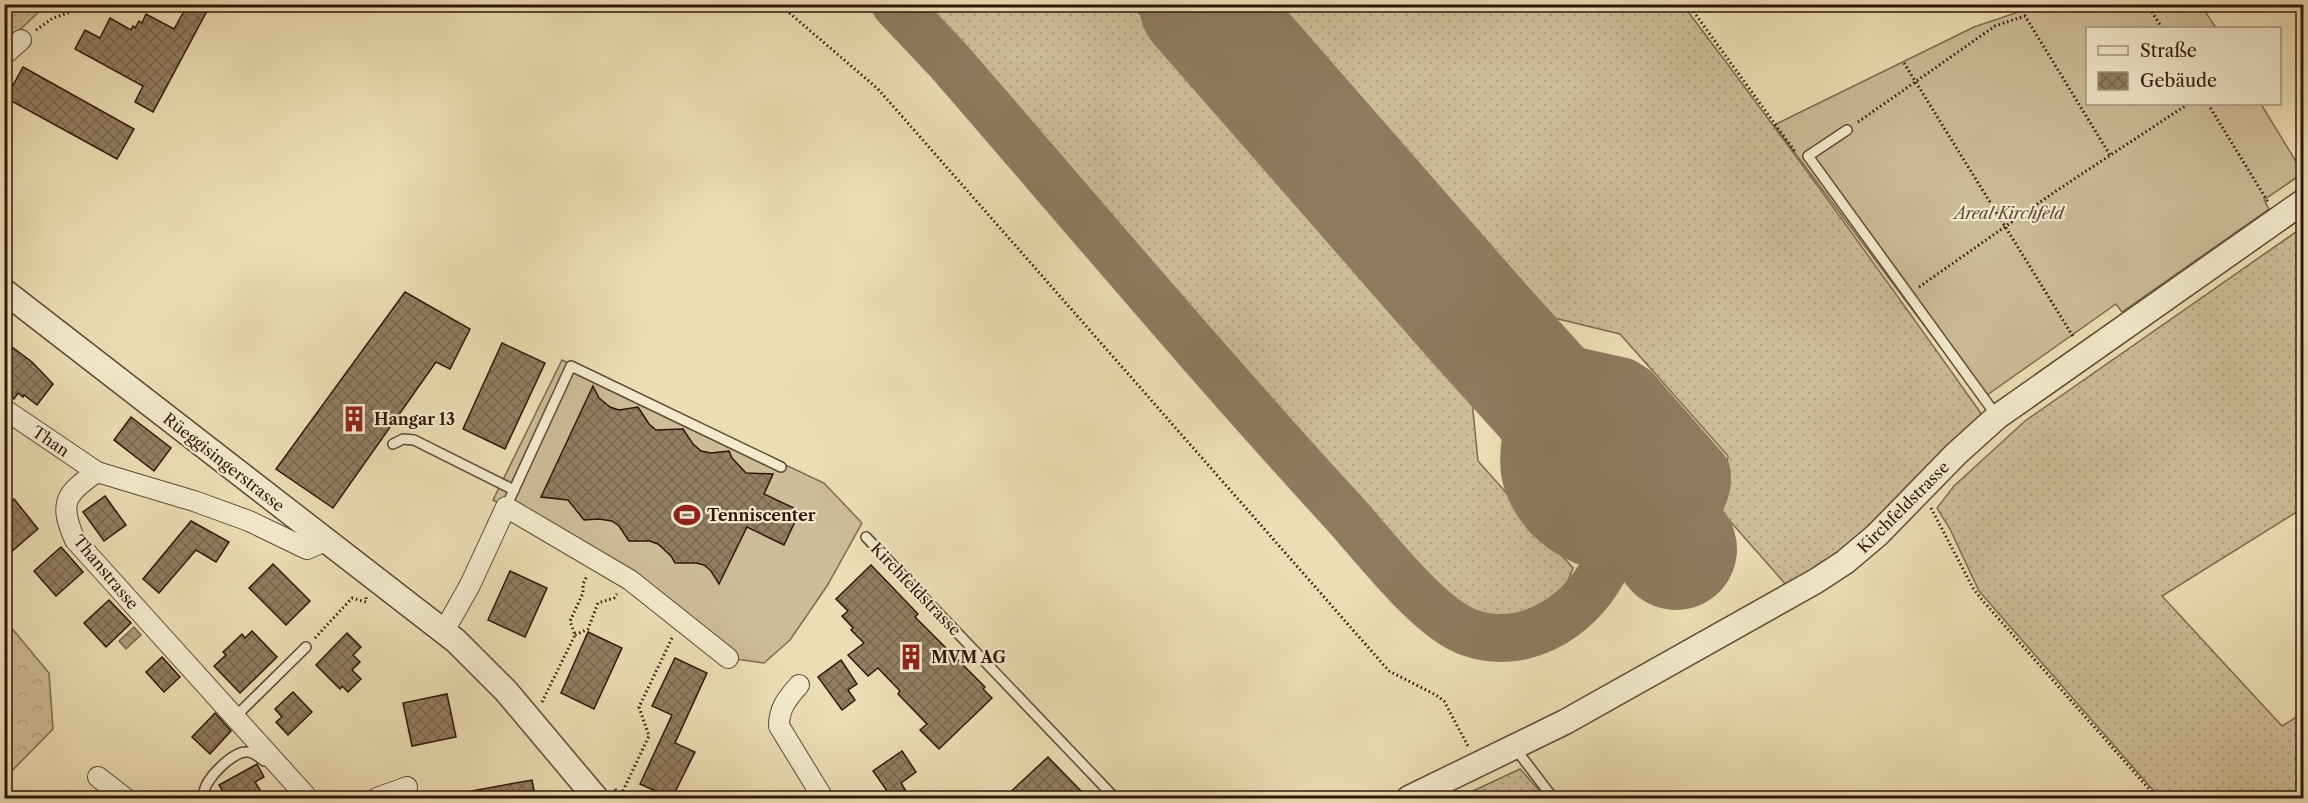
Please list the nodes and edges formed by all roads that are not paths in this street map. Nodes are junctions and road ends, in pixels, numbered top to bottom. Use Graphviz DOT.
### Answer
graph roads {
  1 [pos="21,40"];
  2 [pos="4,55"];
  3 [pos="1847,130"];
  4 [pos="2304,201"];
  5 [pos="4,291"];
  6 [pos="4,409"];
  7 [pos="1997,417"];
  8 [pos="393,444"];
  9 [pos="781,467"];
  10 [pos="97,472"];
  11 [pos="510,498"];
  12 [pos="866,537"];
  13 [pos="325,541"];
  14 [pos="444,631"];
  15 [pos="306,648"];
  16 [pos="728,658"];
  17 [pos="799,685"];
  18 [pos="235,717"];
  19 [pos="1515,748"];
  20 [pos="98,777"];
  21 [pos="407,787"];
  22 [pos="302,797"];
  23 [pos="125,798"];
  24 [pos="208,798"];
  25 [pos="377,798"];
  26 [pos="596,798"];
  27 [pos="823,798"];
  28 [pos="1115,798"];
  29 [pos="1409,798"];
  30 [pos="1553,798"];
  1 -- 2 [label="street"];
  3 -- 7 [label="lane"];
  4 -- 7 [label="street, Kirchfeldstrasse"];
  5 -- 13 [label="street, Rüeggisingerstrasse"];
  6 -- 10 [label="street, Than"];
  7 -- 19 [label="street, Kirchfeldstrasse"];
  8 -- 11 [label="lane"];
  9 -- 11 [label="lane"];
  10 -- 13 [label="street"];
  10 -- 18 [label="street, Thanstrasse"];
  11 -- 14 [label="street"];
  11 -- 16 [label="street"];
  12 -- 28 [label="lane, Kirchfeldstrasse"];
  13 -- 14 [label="street, Rüeggisingerstrasse"];
  14 -- 26 [label="street, Rüeggisingerstrasse"];
  15 -- 18 [label="lane"];
  17 -- 27 [label="street"];
  18 -- 22 [label="street, Thanstrasse"];
  19 -- 29 [label="street, Kirchfeldstrasse"];
  19 -- 30 [label="lane"];
  20 -- 23 [label="street"];
  21 -- 25 [label="street"];
  22 -- 24 [label="lane"];
}
